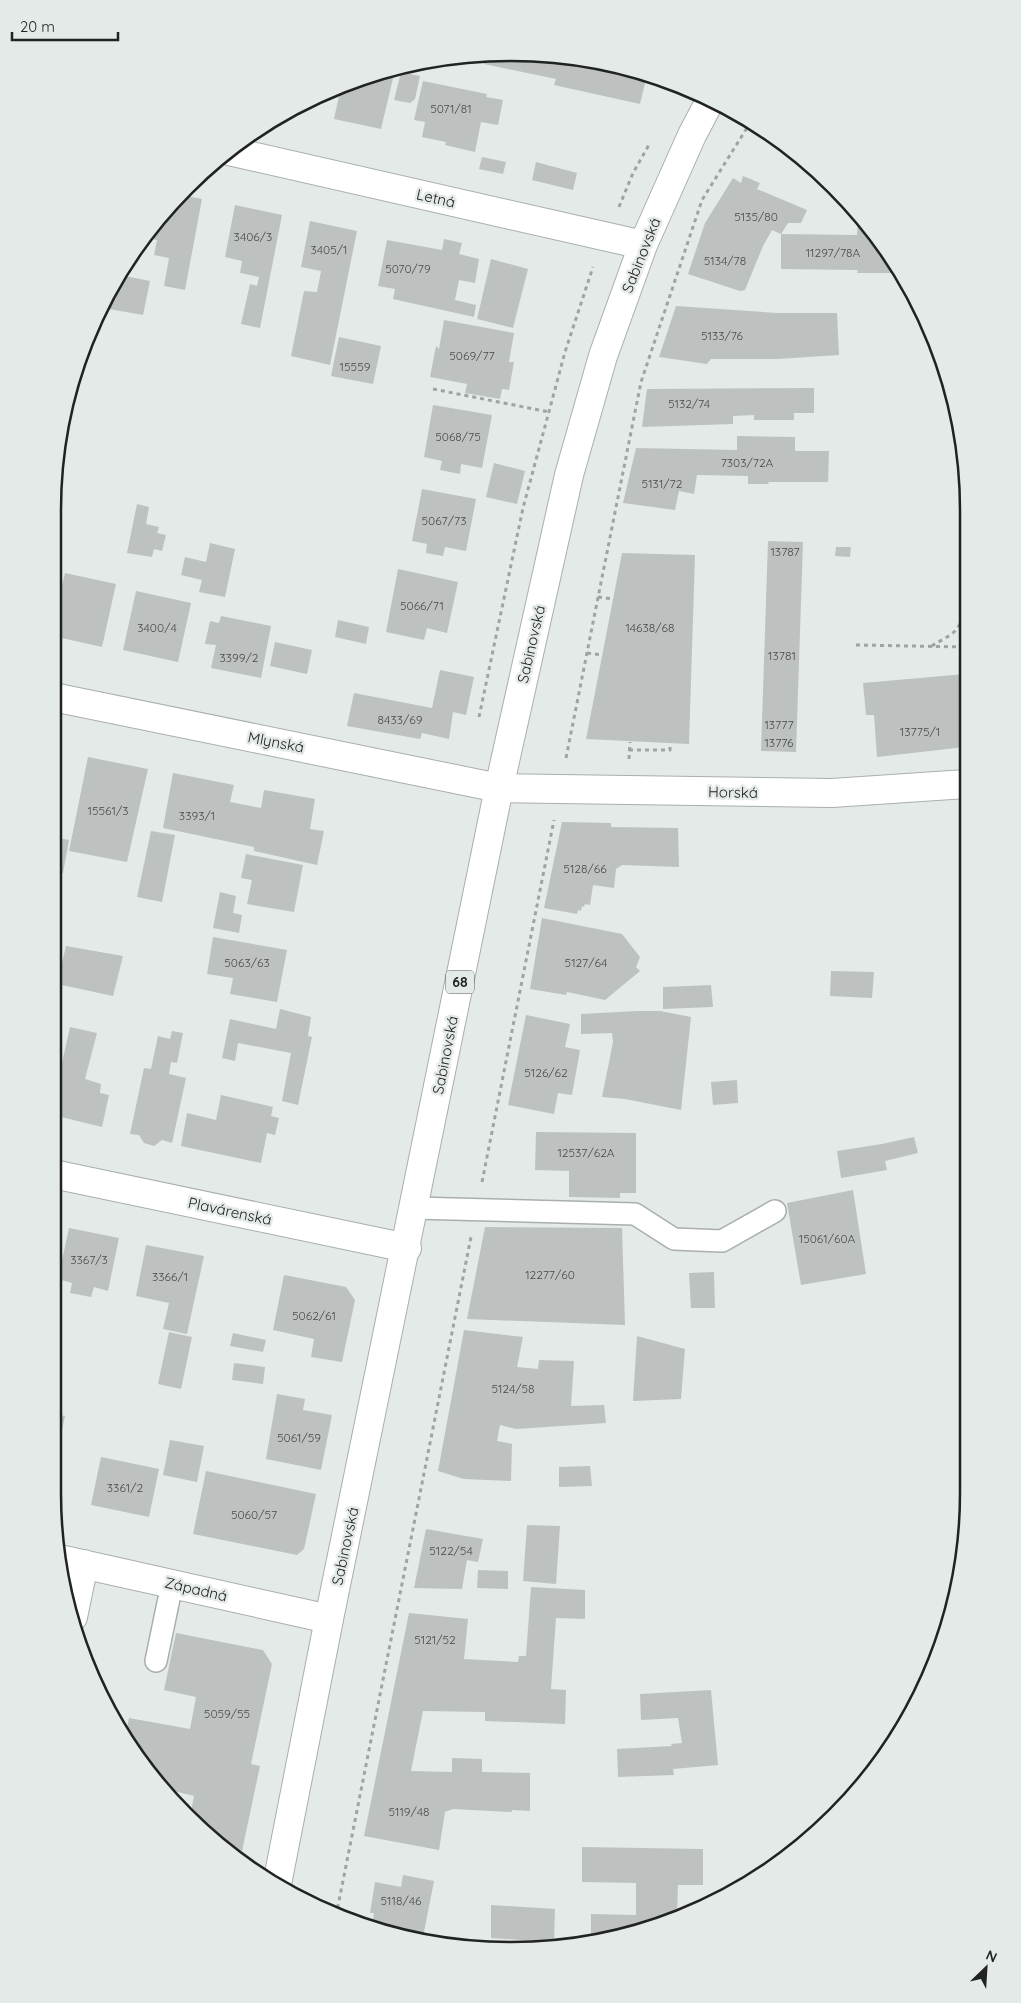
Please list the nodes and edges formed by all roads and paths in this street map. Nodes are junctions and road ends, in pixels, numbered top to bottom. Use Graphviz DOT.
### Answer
graph roads {
  1 [pos="707,107"];
  2 [pos="747,128"];
  3 [pos="238,153"];
  4 [pos="643,245"];
  5 [pos="433,389"];
  6 [pos="549,412"];
  7 [pos="598,597"];
  8 [pos="613,599"];
  9 [pos="960,624"];
  10 [pos="856,645"];
  11 [pos="931,646"];
  12 [pos="960,647"];
  13 [pos="587,653"];
  14 [pos="602,655"];
  15 [pos="61,699"];
  16 [pos="670,744"];
  17 [pos="629,750"];
  18 [pos="960,784"];
  19 [pos="499,788"];
  20 [pos="560,789"];
  21 [pos="61,1176"];
  22 [pos="414,1208"];
  23 [pos="476,1210"];
  24 [pos="775,1212"];
  25 [pos="406,1248"];
  26 [pos="74,1562"];
  27 [pos="172,1584"];
  28 [pos="73,1594"];
  29 [pos="329,1619"];
  30 [pos="156,1662"];
  31 [pos="278,1877"];
  32 [pos="338,1907"];
  1 -- 4 [label="street, Sabinovská / 68"];
  2 -- 7 [label="path"];
  3 -- 4 [label="street, Letná"];
  4 -- 19 [label="street, Sabinovská / 68"];
  5 -- 6 [label="path"];
  7 -- 8 [label="path"];
  7 -- 13 [label="path"];
  9 -- 11 [label="path"];
  10 -- 11 [label="path"];
  11 -- 12 [label="path"];
  13 -- 14 [label="path"];
  13 -- 20 [label="path"];
  15 -- 19 [label="street, Mlynská"];
  16 -- 17 [label="path"];
  18 -- 20 [label="street, Horská"];
  19 -- 20 [label="street, Horská"];
  19 -- 22 [label="street, Sabinovská / 68"];
  20 -- 23 [label="path"];
  21 -- 25 [label="street, Plavárenská"];
  22 -- 23 [label="lane"];
  22 -- 25 [label="street, Sabinovská / 68"];
  23 -- 24 [label="lane"];
  23 -- 32 [label="path"];
  25 -- 29 [label="street, Sabinovská / 68"];
  26 -- 27 [label="street, Západná"];
  26 -- 28 [label="street"];
  27 -- 29 [label="street, Západná"];
  27 -- 30 [label="lane"];
  29 -- 31 [label="street, Sabinovská / 68"];
}
